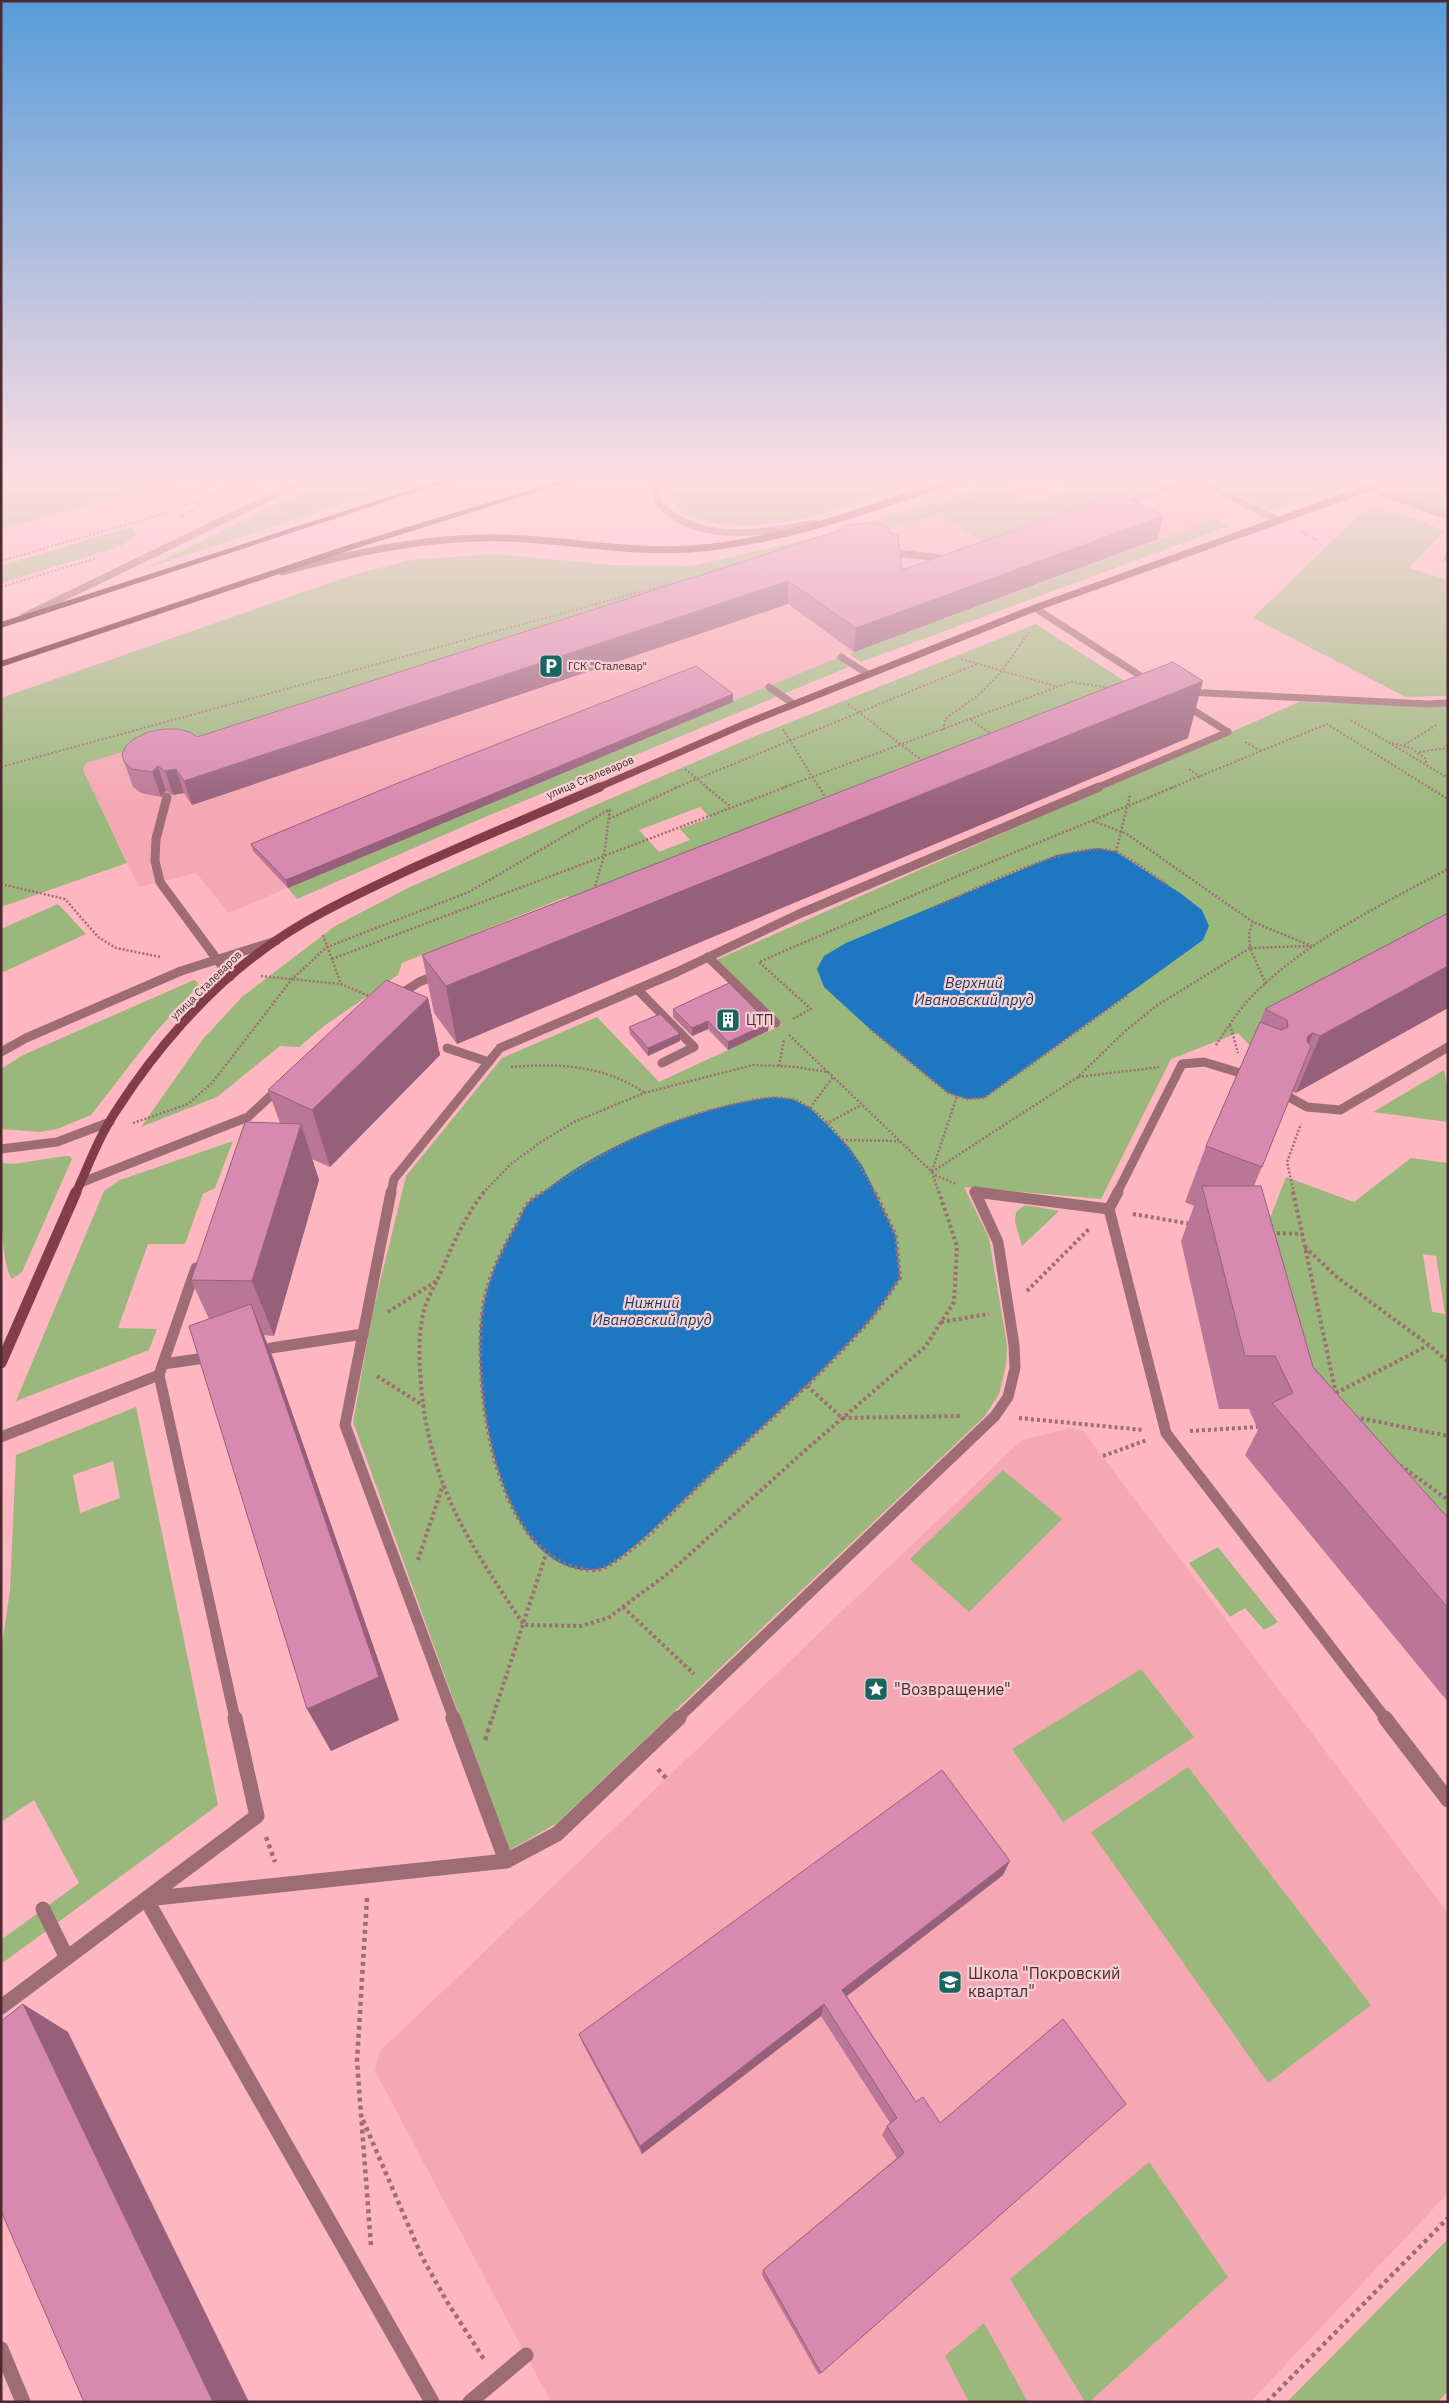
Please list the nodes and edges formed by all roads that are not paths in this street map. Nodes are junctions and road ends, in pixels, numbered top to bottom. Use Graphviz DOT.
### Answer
graph roads {
  1 [pos="81,588"];
  2 [pos="116,588"];
  3 [pos="229,588"];
  4 [pos="1091,588"];
  5 [pos="1035,608"];
  6 [pos="6,624"];
  7 [pos="841,657"];
  8 [pos="1,664"];
  9 [pos="868,674"];
  10 [pos="1155,686"];
  11 [pos="769,687"];
  12 [pos="1183,692"];
  13 [pos="1415,698"];
  14 [pos="1180,701"];
  15 [pos="1448,703"];
  16 [pos="794,704"];
  17 [pos="1428,704"];
  18 [pos="167,797"];
  19 [pos="276,940"];
  20 [pos="708,957"];
  21 [pos="217,959"];
  22 [pos="446,971"];
  23 [pos="230,977"];
  24 [pos="638,989"];
  25 [pos="386,1003"];
  26 [pos="776,1023"];
  27 [pos="447,1048"];
  28 [pos="1448,1048"];
  29 [pos="1,1052"];
  30 [pos="489,1062"];
  31 [pos="662,1063"];
  32 [pos="289,1079"];
  33 [pos="1260,1082"];
  34 [pos="1289,1097"];
  35 [pos="110,1122"];
  36 [pos="1,1149"];
  37 [pos="80,1183"];
  38 [pos="1109,1209"];
  39 [pos="201,1254"];
  40 [pos="364,1330"];
  41 [pos="271,1348"];
  42 [pos="227,1354"];
  43 [pos="2,1361"];
  44 [pos="161,1370"];
  45 [pos="1,1437"];
  46 [pos="1448,1800"];
  47 [pos="506,1861"];
  48 [pos="146,1899"];
  49 [pos="43,1909"];
  50 [pos="67,1958"];
  51 [pos="1,2007"];
  52 [pos="1,2349"];
  53 [pos="526,2355"];
  54 [pos="23,2402"];
  55 [pos="432,2402"];
  56 [pos="470,2402"];
  1 -- 6 [label="street"];
  2 -- 6 [label="highway"];
  3 -- 8 [label="highway"];
  4 -- 5 [label="main road, улица Сталеваров"];
  5 -- 9 [label="main road, улица Сталеваров"];
  5 -- 10 [label="street"];
  7 -- 9 [label="street"];
  9 -- 16 [label="main road, улица Сталеваров"];
  11 -- 16 [label="street"];
  12 -- 17 [label="street"];
  13 -- 17 [label="street"];
  14 -- 20 [label="street"];
  15 -- 17 [label="street"];
  16 -- 19 [label="main road, улица Сталеваров"];
  18 -- 21 [label="street"];
  19 -- 21 [label="street"];
  19 -- 23 [label="main road, улица Сталеваров"];
  20 -- 24 [label="street"];
  20 -- 26 [label="street"];
  21 -- 23 [label="street"];
  21 -- 29 [label="street"];
  22 -- 25 [label="street"];
  23 -- 35 [label="main road, улица Сталеваров"];
  24 -- 30 [label="street"];
  24 -- 31 [label="street"];
  27 -- 30 [label="street"];
  28 -- 34 [label="street"];
  30 -- 40 [label="street"];
  32 -- 37 [label="street"];
  33 -- 38 [label="street"];
  35 -- 36 [label="street"];
  35 -- 37 [label="main road, улица Сталеваров"];
  37 -- 43 [label="main road, улица Сталеваров"];
  38 -- 46 [label="street"];
  38 -- 47 [label="street"];
  39 -- 44 [label="street"];
  40 -- 41 [label="street"];
  40 -- 47 [label="street"];
  42 -- 44 [label="street"];
  44 -- 45 [label="street"];
  44 -- 48 [label="street"];
  47 -- 48 [label="street"];
  48 -- 50 [label="street"];
  48 -- 55 [label="street"];
  49 -- 50 [label="street"];
  50 -- 51 [label="street"];
  52 -- 54 [label="street"];
  53 -- 56 [label="street"];
}
